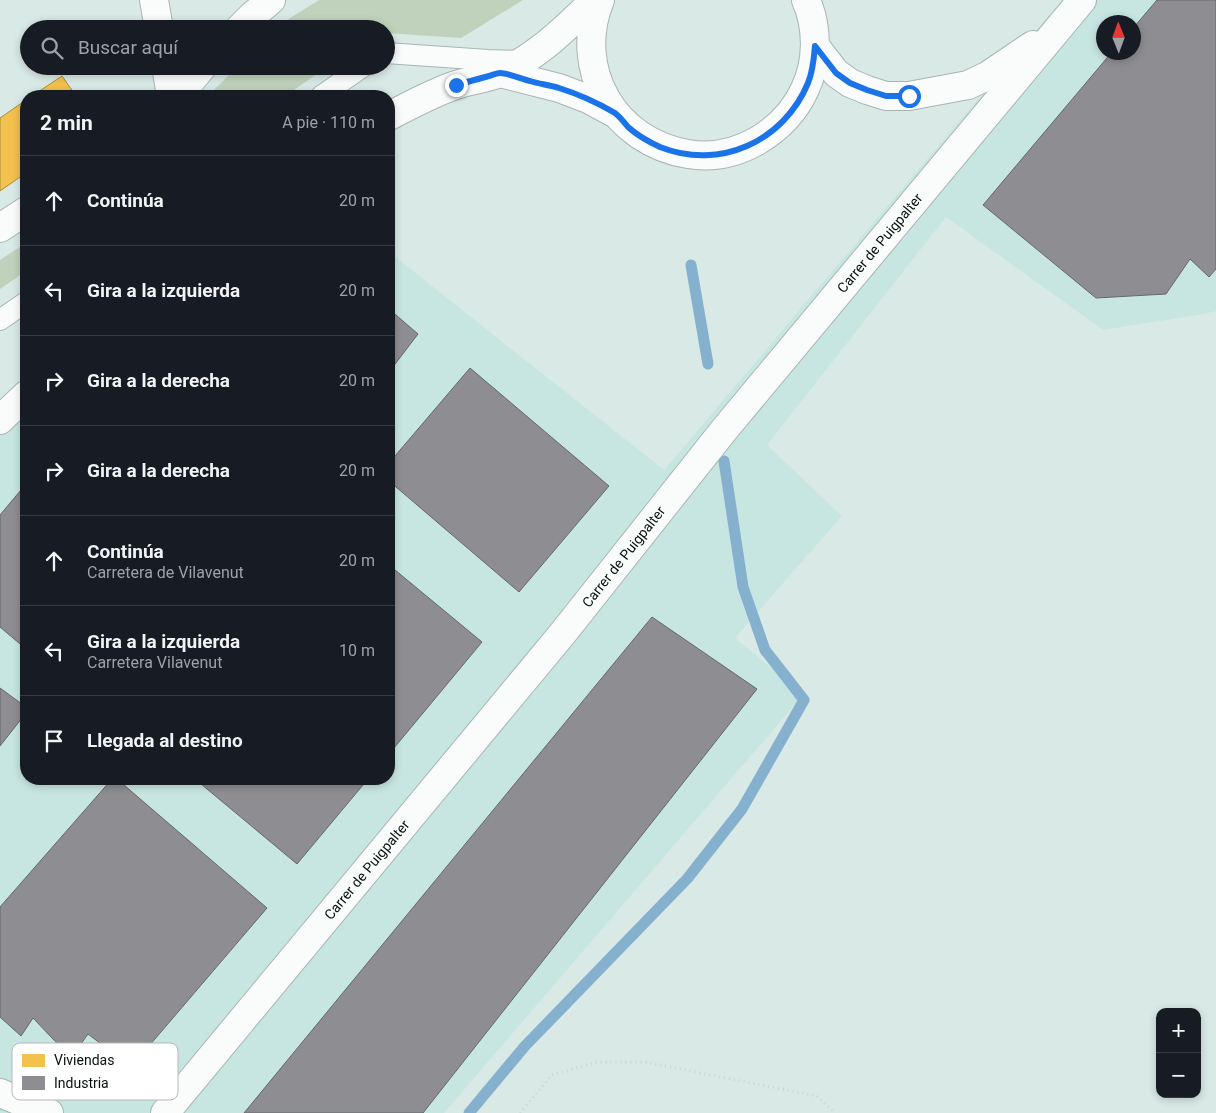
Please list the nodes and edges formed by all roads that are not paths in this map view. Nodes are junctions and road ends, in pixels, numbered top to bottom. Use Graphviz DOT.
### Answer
graph roads {
  1 [pos="154,0"];
  2 [pos="271,0"];
  3 [pos="595,0"];
  4 [pos="600,0"];
  5 [pos="806,0"];
  6 [pos="823,0"];
  7 [pos="1082,0"];
  8 [pos="157,20"];
  9 [pos="248,20"];
  10 [pos="1059,27"];
  11 [pos="814,37"];
  12 [pos="395,54"];
  13 [pos="511,67"];
  14 [pos="168,75"];
  15 [pos="196,75"];
  16 [pos="351,75"];
  17 [pos="171,90"];
  18 [pos="183,90"];
  19 [pos="330,90"];
  20 [pos="395,113"];
  21 [pos="617,114"];
  22 [pos="20,215"];
  23 [pos="0,228"];
  24 [pos="20,306"];
  25 [pos="0,320"];
  26 [pos="20,401"];
  27 [pos="0,420"];
  28 [pos="0,1093"];
  29 [pos="178,1097"];
  30 [pos="12,1098"];
  31 [pos="17,1100"];
  32 [pos="176,1100"];
  33 [pos="49,1113"];
  34 [pos="165,1113"];
  1 -- 8 [label="street"];
  2 -- 9 [label="street"];
  3 -- 13 [label="street"];
  4 -- 21 [label="street"];
  5 -- 11 [label="street"];
  6 -- 11 [label="street"];
  7 -- 10 [label="street, Carrer de Puigpalter"];
  10 -- 11 [label="street"];
  10 -- 29 [label="street, Carrer de Puigpalter"];
  11 -- 21 [label="street"];
  12 -- 13 [label="lane"];
  13 -- 20 [label="street"];
  13 -- 21 [label="street"];
  14 -- 17 [label="street"];
  15 -- 18 [label="street"];
  16 -- 19 [label="lane"];
  22 -- 23 [label="street"];
  24 -- 25 [label="lane"];
  26 -- 27 [label="street"];
  28 -- 30 [label="street"];
  31 -- 33 [label="street"];
  32 -- 34 [label="street, Carrer de Puigpalter"];
}
